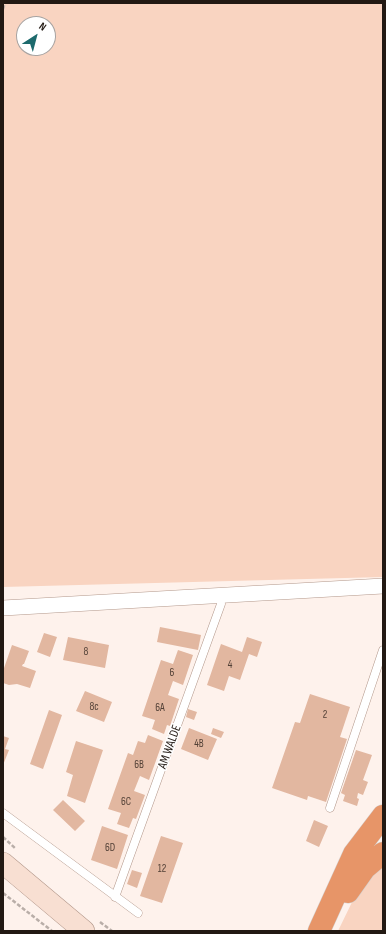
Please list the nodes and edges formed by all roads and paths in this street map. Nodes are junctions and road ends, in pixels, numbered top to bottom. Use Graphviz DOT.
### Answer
graph roads {
  1 [pos="5,3"];
  2 [pos="3,9"];
  3 [pos="383,586"];
  4 [pos="220,596"];
  5 [pos="3,608"];
  6 [pos="383,650"];
  7 [pos="330,808"];
  8 [pos="3,813"];
  9 [pos="383,816"];
  10 [pos="383,853"];
  11 [pos="3,863"];
  12 [pos="3,893"];
  13 [pos="115,897"];
  14 [pos="138,913"];
  15 [pos="52,931"];
  16 [pos="84,931"];
  17 [pos="319,931"];
  18 [pos="330,931"];
  1 -- 2 [label="path"];
  3 -- 4 [label="street"];
  4 -- 5 [label="street"];
  4 -- 13 [label="lane, AM WALDE"];
  6 -- 7 [label="lane"];
  8 -- 13 [label="lane"];
  9 -- 17 [label="highway"];
  10 -- 18 [label="highway"];
  11 -- 16 [label="main road"];
  12 -- 15 [label="path"];
  13 -- 14 [label="lane"];
}
